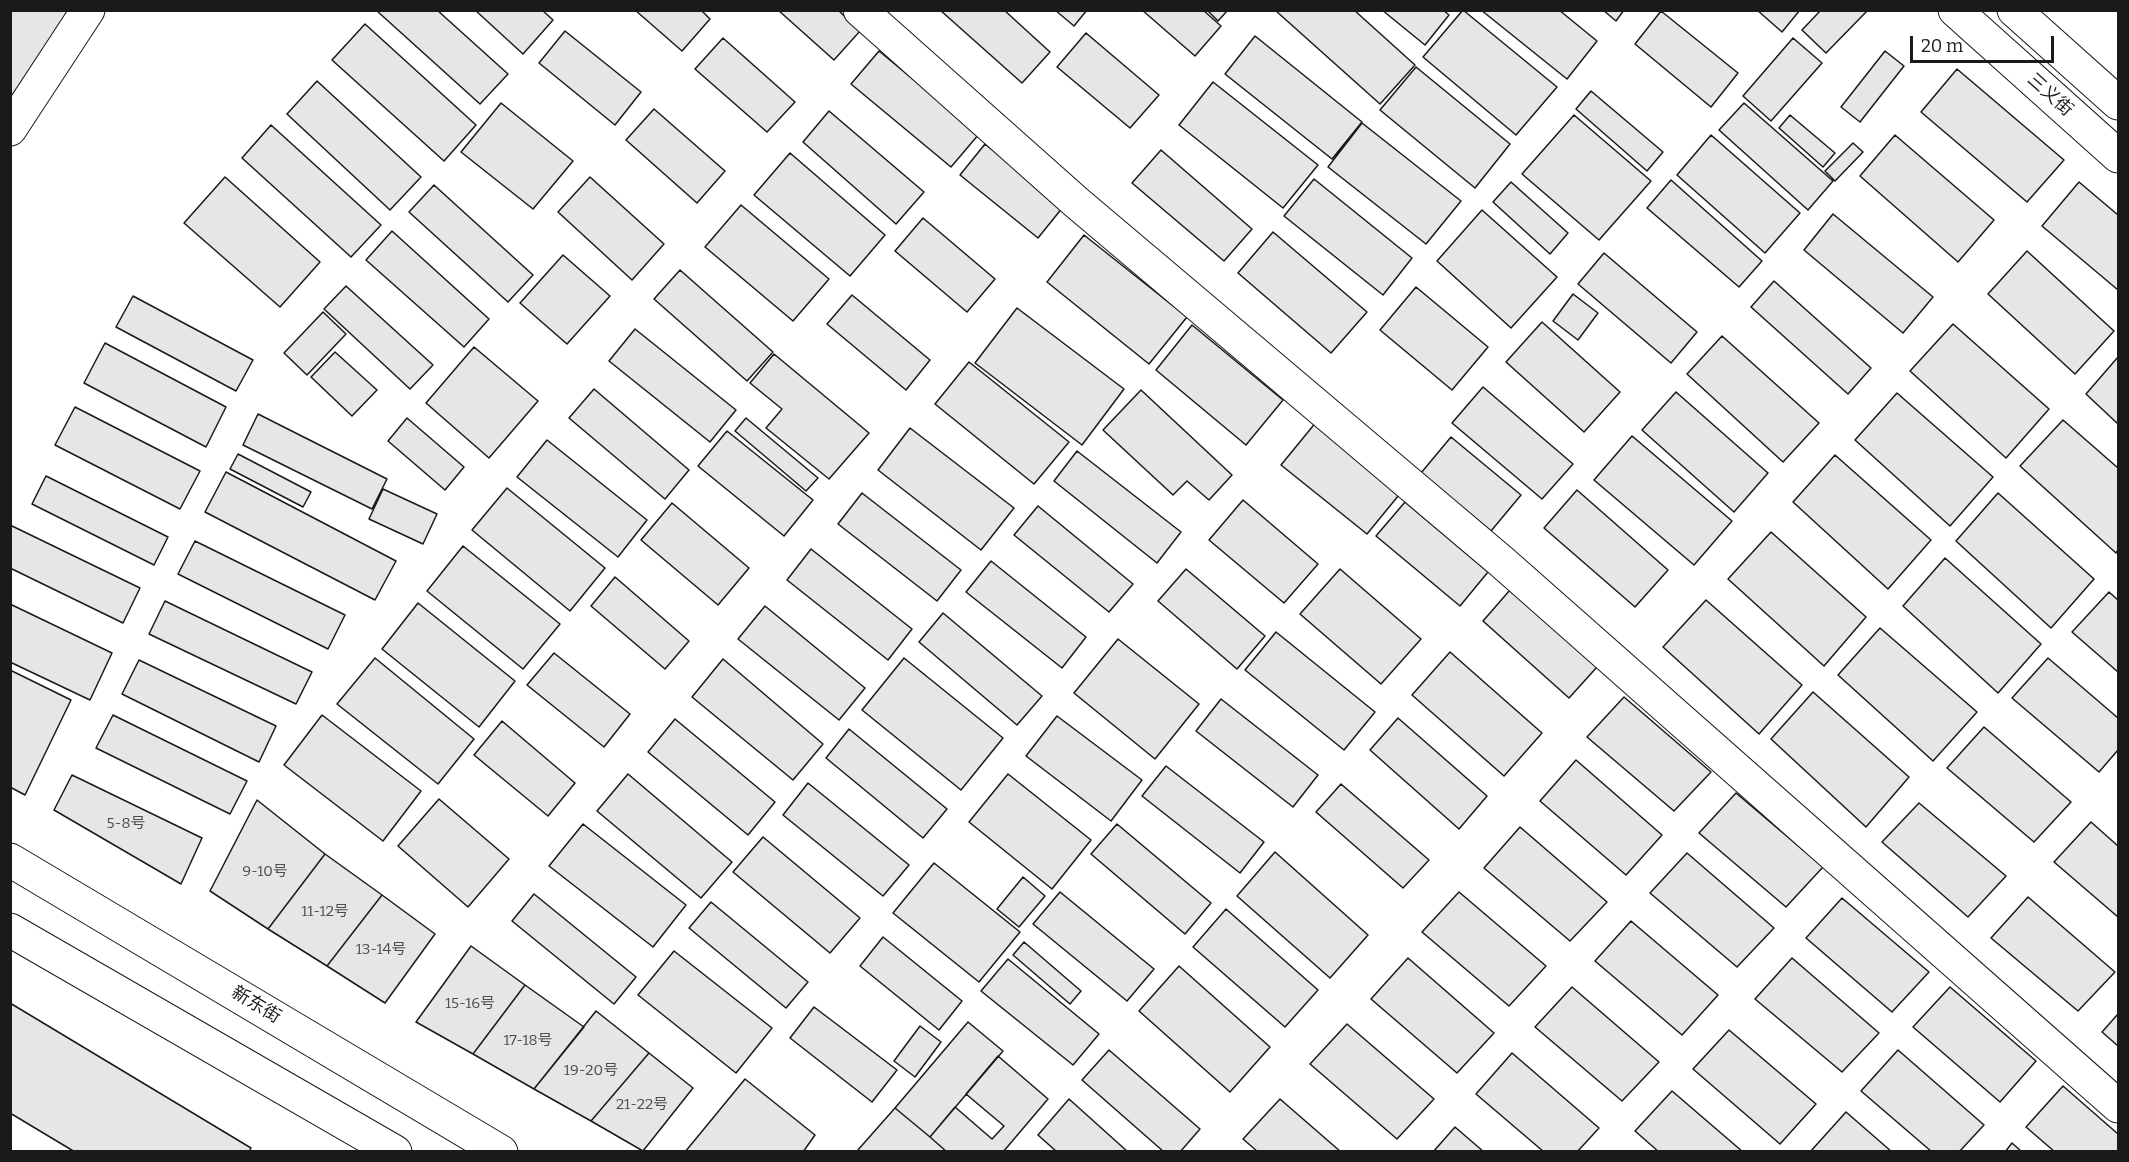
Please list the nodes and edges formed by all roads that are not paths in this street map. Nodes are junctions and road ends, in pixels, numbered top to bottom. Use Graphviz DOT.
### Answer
graph roads {
  1 [pos="88,10"];
  2 [pos="860,10"];
  3 [pos="1955,10"];
  4 [pos="2014,10"];
  5 [pos="2118,103"];
  6 [pos="10,129"];
  7 [pos="2118,156"];
  8 [pos="10,860"];
  9 [pos="10,930"];
  10 [pos="2118,1106"];
  11 [pos="395,1152"];
  12 [pos="501,1152"];
  1 -- 6 [label="street"];
  2 -- 10 [label="street"];
  3 -- 7 [label="street, 三义街"];
  4 -- 5 [label="street"];
  8 -- 12 [label="street, 新东街"];
  9 -- 11 [label="street"];
}
